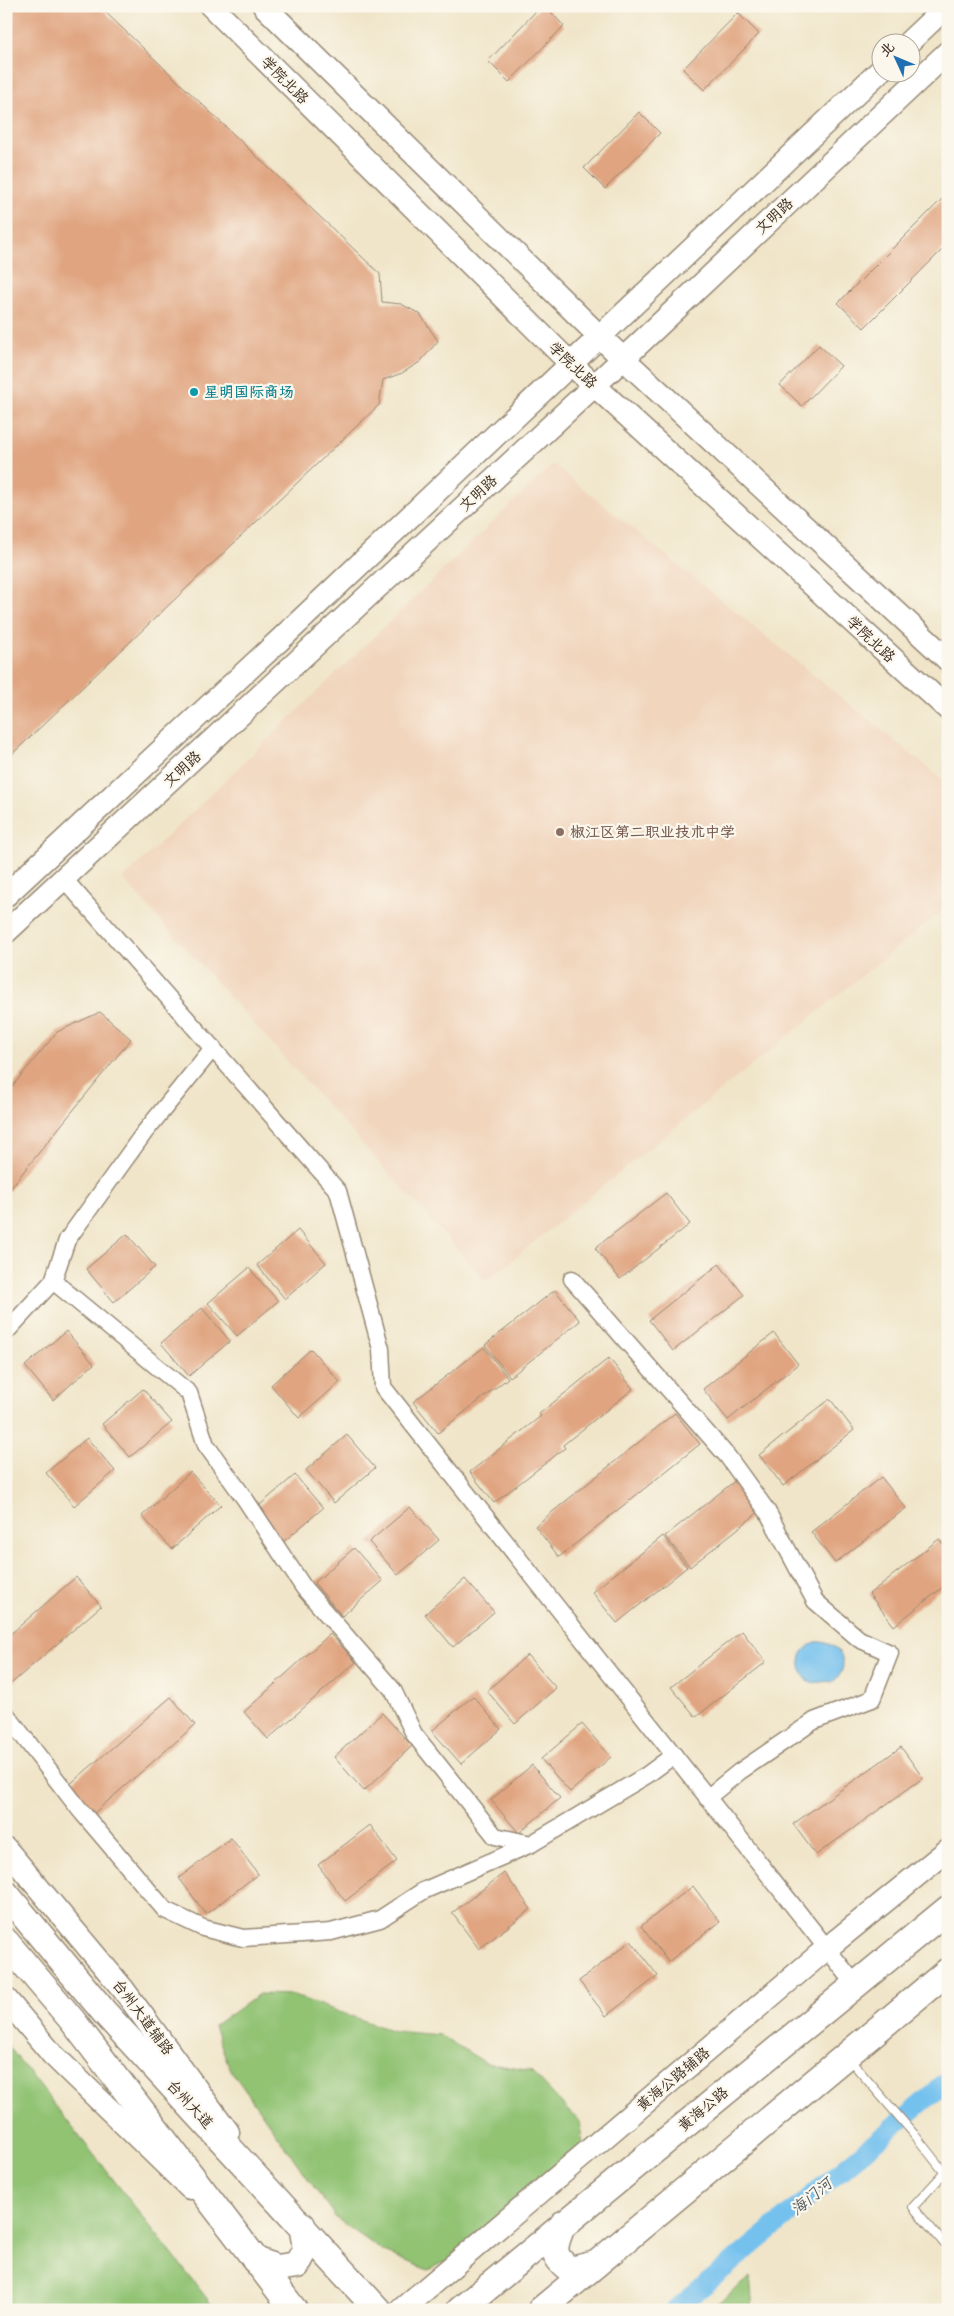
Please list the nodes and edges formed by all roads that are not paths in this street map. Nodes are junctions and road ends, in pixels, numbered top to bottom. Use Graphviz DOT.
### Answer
graph roads {
  1 [pos="211,6"];
  2 [pos="264,6"];
  3 [pos="947,6"];
  4 [pos="920,32"];
  5 [pos="948,52"];
  6 [pos="872,78"];
  7 [pos="599,336"];
  8 [pos="624,358"];
  9 [pos="572,365"];
  10 [pos="594,385"];
  11 [pos="948,660"];
  12 [pos="948,709"];
  13 [pos="64,879"];
  14 [pos="6,895"];
  15 [pos="6,932"];
  16 [pos="213,1048"];
  17 [pos="572,1279"];
  18 [pos="53,1281"];
  19 [pos="6,1332"];
  20 [pos="6,1714"];
  21 [pos="674,1755"];
  22 [pos="708,1798"];
  23 [pos="532,1844"];
  24 [pos="6,1849"];
  25 [pos="948,1850"];
  26 [pos="6,1894"];
  27 [pos="948,1909"];
  28 [pos="6,1942"];
  29 [pos="826,1948"];
  30 [pos="948,1971"];
  31 [pos="855,1984"];
  32 [pos="6,1998"];
  33 [pos="846,2056"];
  34 [pos="946,2170"];
  35 [pos="272,2192"];
  36 [pos="227,2224"];
  37 [pos="564,2224"];
  38 [pos="302,2225"];
  39 [pos="948,2248"];
  40 [pos="255,2260"];
  41 [pos="596,2264"];
  42 [pos="294,2310"];
  43 [pos="378,2310"];
  44 [pos="401,2310"];
  45 [pos="460,2310"];
  46 [pos="541,2310"];
  1 -- 9 [label="main road, 学院北路"];
  2 -- 7 [label="main road"];
  3 -- 4 [label="main road"];
  5 -- 8 [label="main road, 文明路"];
  6 -- 7 [label="main road, 文明路"];
  7 -- 8 [label="main road"];
  7 -- 9 [label="main road, 文明路"];
  8 -- 10 [label="main road, 文明路"];
  8 -- 11 [label="main road"];
  9 -- 10 [label="main road, 学院北路"];
  9 -- 14 [label="main road, 文明路"];
  10 -- 12 [label="main road, 学院北路"];
  10 -- 13 [label="main road, 文明路"];
  13 -- 15 [label="main road, 文明路"];
  13 -- 16 [label="street"];
  16 -- 18 [label="street"];
  16 -- 21 [label="street"];
  17 -- 22 [label="street"];
  18 -- 19 [label="street"];
  18 -- 23 [label="street"];
  20 -- 23 [label="street"];
  21 -- 22 [label="street"];
  21 -- 23 [label="street"];
  22 -- 29 [label="street"];
  24 -- 35 [label="main road, 台州大道辅路"];
  25 -- 29 [label="main road, 黄海公路辅路"];
  26 -- 35 [label="main road, 台州大道"];
  27 -- 31 [label="main road, 黄海公路"];
  28 -- 36 [label="main road"];
  29 -- 31 [label="street"];
  29 -- 44 [label="main road, 黄海公路辅路"];
  30 -- 33 [label="main road"];
  31 -- 37 [label="main road, 黄海公路"];
  32 -- 36 [label="main road"];
  33 -- 34 [label="lane"];
  33 -- 41 [label="main road"];
  34 -- 39 [label="lane"];
  35 -- 38 [label="main road, 台州大道"];
  36 -- 40 [label="main road"];
  37 -- 41 [label="main road"];
  37 -- 45 [label="main road, 黄海公路"];
  38 -- 40 [label="main road"];
  38 -- 43 [label="main road, 台州大道"];
  40 -- 42 [label="main road"];
  41 -- 46 [label="main road"];
}
